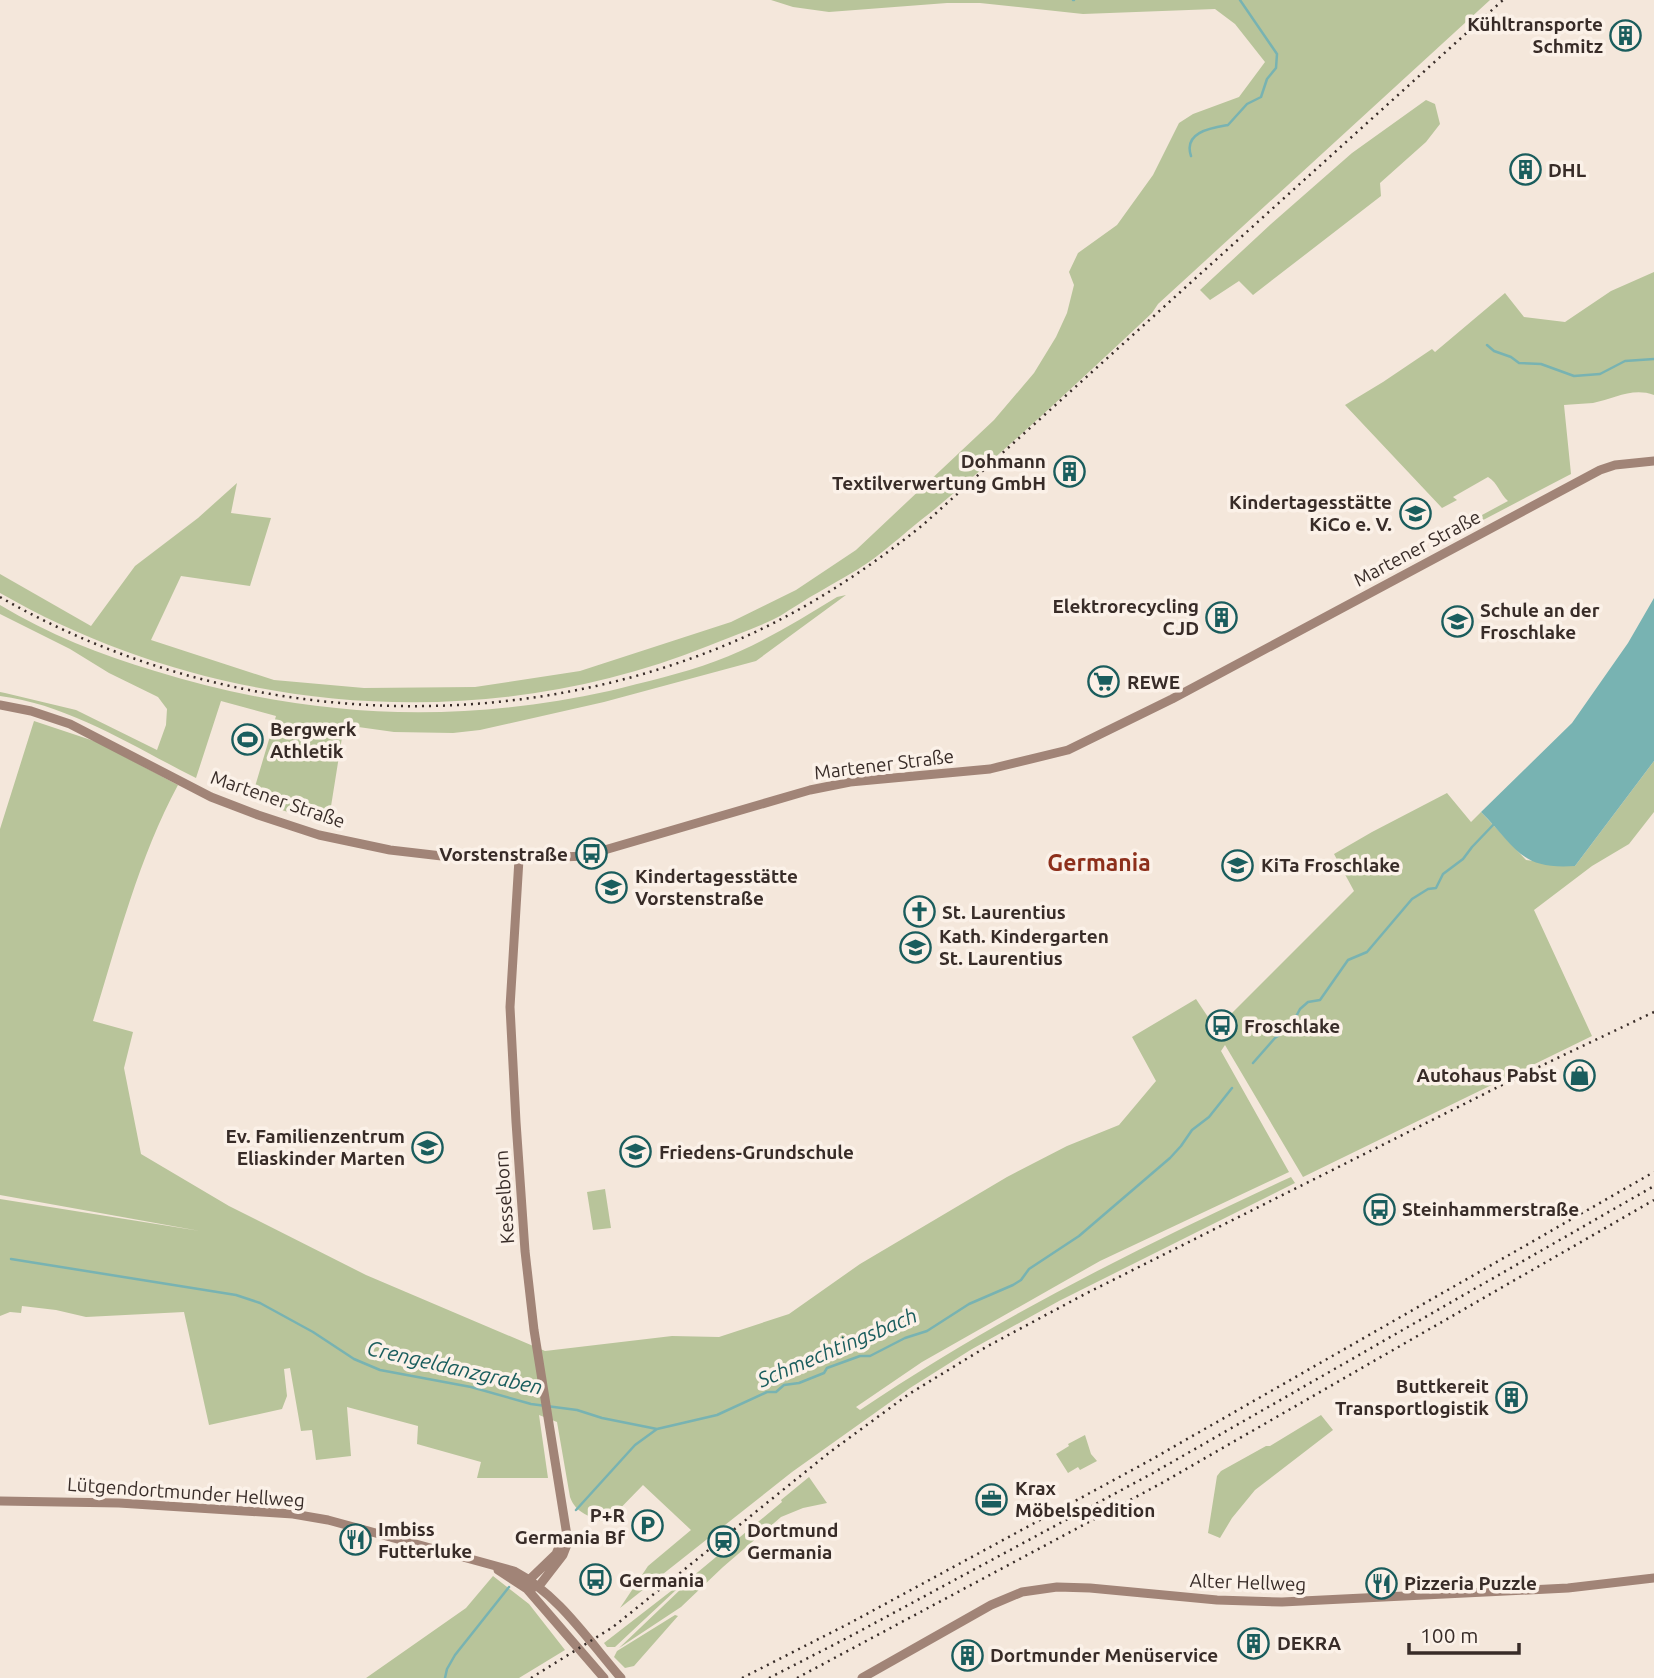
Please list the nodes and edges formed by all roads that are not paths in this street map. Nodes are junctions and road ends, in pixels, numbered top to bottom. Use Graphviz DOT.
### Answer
graph roads {
  1 [pos="1654,461"];
  2 [pos="0,705"];
  3 [pos="519,859"];
  4 [pos="0,1498"];
  5 [pos="565,1529"];
  6 [pos="1654,1578"];
  7 [pos="528,1585"];
  8 [pos="539,1586"];
  9 [pos="604,1678"];
  10 [pos="621,1678"];
  11 [pos="862,1678"];
  1 -- 3 [label="street, Martener Straße"];
  2 -- 3 [label="street, Martener Straße"];
  3 -- 5 [label="street, Kesselborn"];
  4 -- 7 [label="street, Lütgendortmunder Hellweg"];
  5 -- 7 [label="street"];
  5 -- 8 [label="street, Kesselborn"];
  6 -- 11 [label="street, Alter Hellweg"];
  7 -- 8 [label="street"];
  7 -- 9 [label="street, Lütgendortmunder Hellweg"];
  8 -- 10 [label="street"];
}
